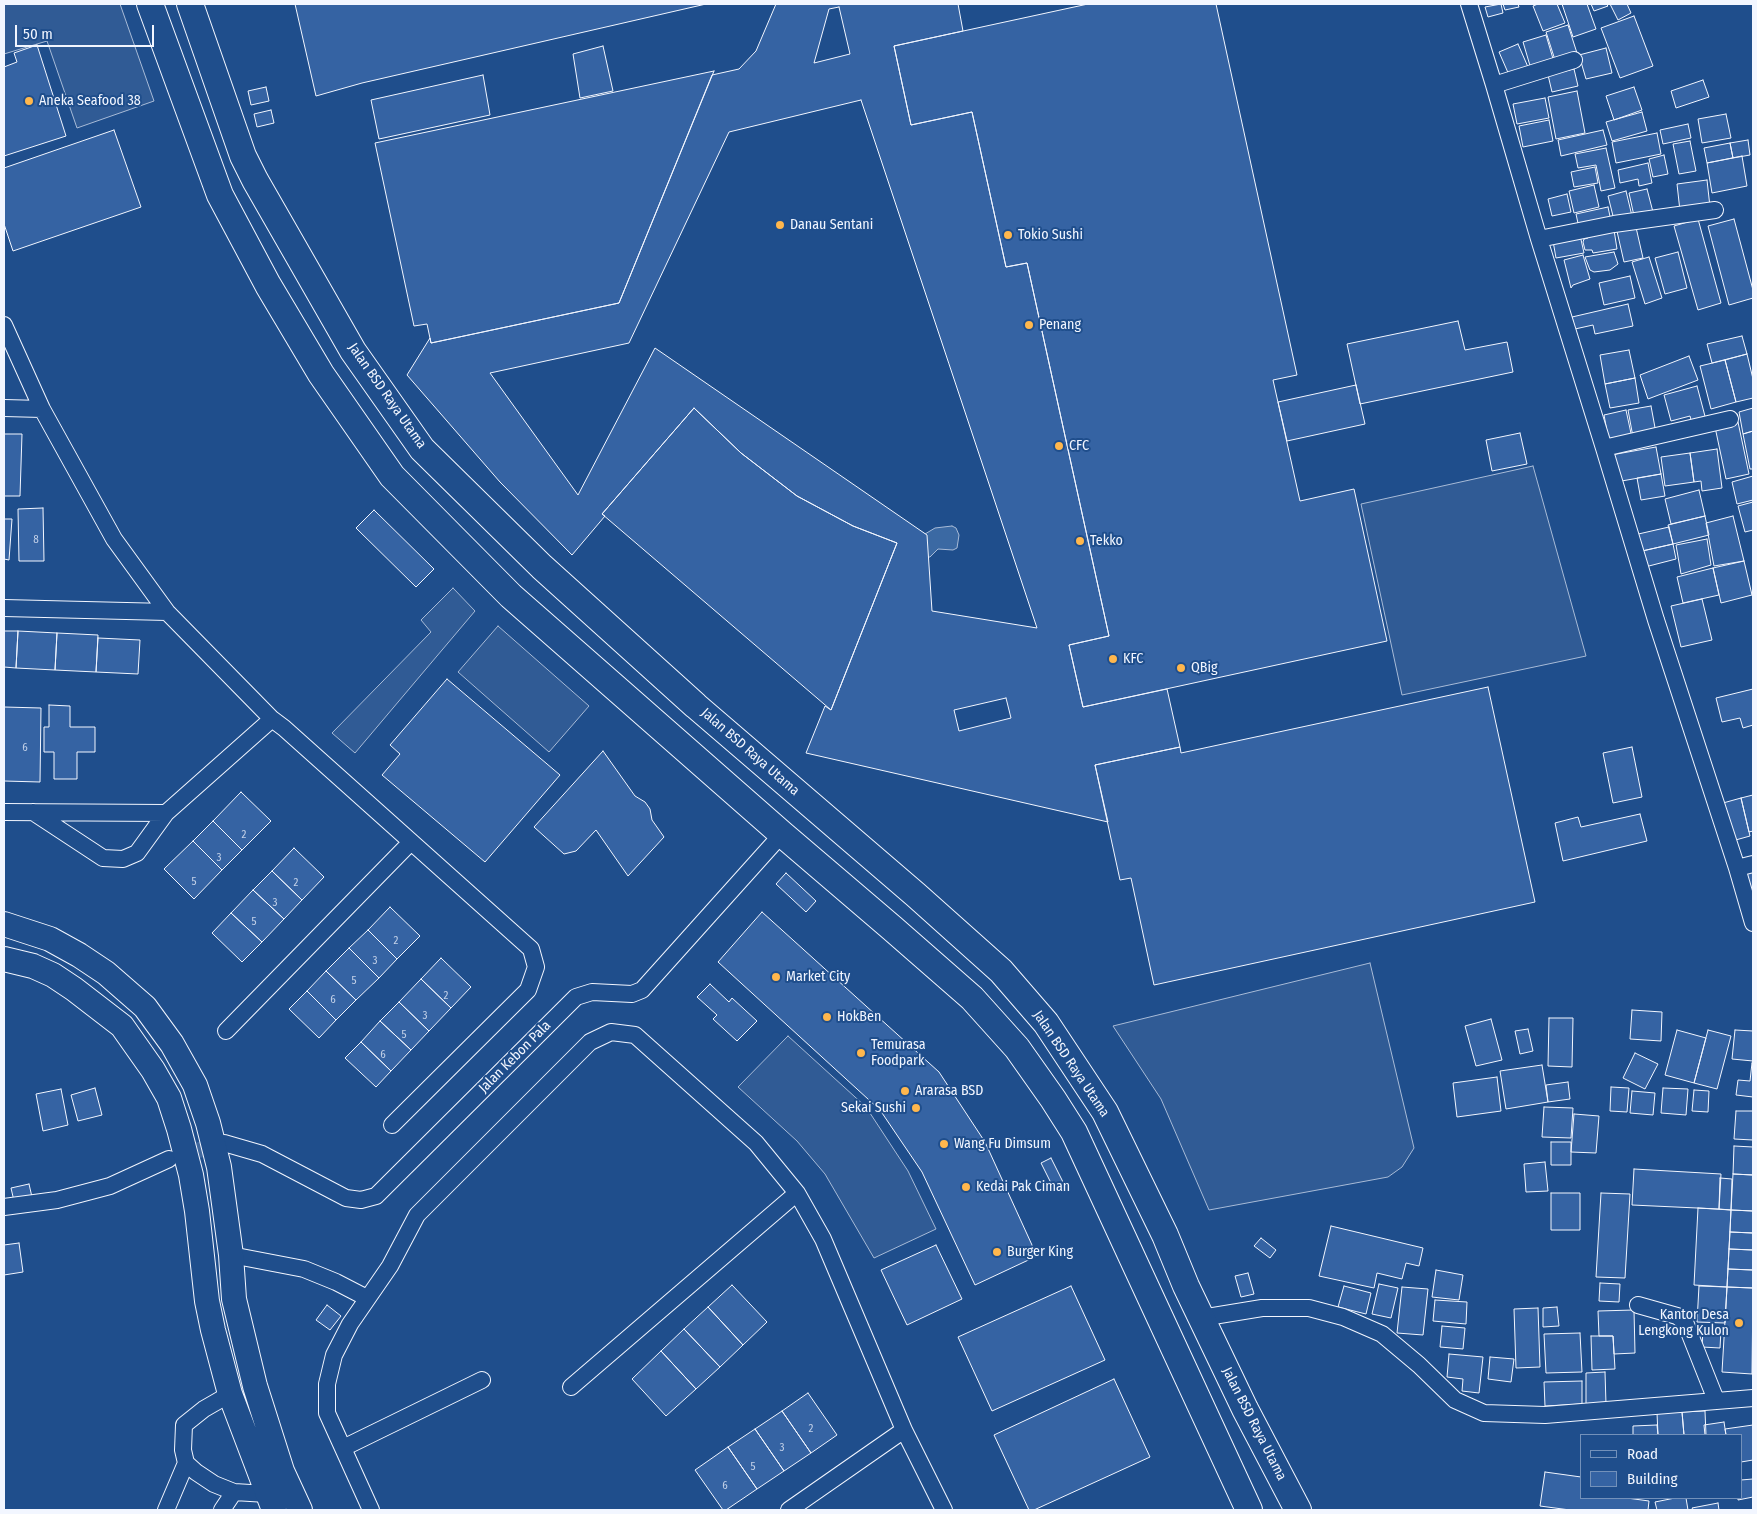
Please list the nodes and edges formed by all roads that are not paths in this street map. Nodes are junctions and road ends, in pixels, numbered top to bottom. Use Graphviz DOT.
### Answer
graph roads {
  1 [pos="150,4"];
  2 [pos="190,4"];
  3 [pos="1469,4"];
  4 [pos="1574,60"];
  5 [pos="1494,84"];
  6 [pos="1715,210"];
  7 [pos="1538,239"];
  8 [pos="4,325"];
  9 [pos="4,408"];
  10 [pos="42,409"];
  11 [pos="1730,419"];
  12 [pos="1604,448"];
  13 [pos="4,608"];
  14 [pos="167,612"];
  15 [pos="272,719"];
  16 [pos="4,812"];
  17 [pos="33,812"];
  18 [pos="166,813"];
  19 [pos="782,834"];
  20 [pos="411,842"];
  21 [pos="1753,864"];
  22 [pos="1737,868"];
  23 [pos="916,895"];
  24 [pos="1753,923"];
  25 [pos="4,924"];
  26 [pos="892,928"];
  27 [pos="4,959"];
  28 [pos="145,1007"];
  29 [pos="122,1026"];
  30 [pos="226,1032"];
  31 [pos="392,1125"];
  32 [pos="224,1144"];
  33 [pos="169,1159"];
  34 [pos="797,1192"];
  35 [pos="4,1206"];
  36 [pos="231,1255"];
  37 [pos="367,1298"];
  38 [pos="1638,1305"];
  39 [pos="1202,1318"];
  40 [pos="482,1380"];
  41 [pos="571,1387"];
  42 [pos="230,1394"];
  43 [pos="1753,1398"];
  44 [pos="1716,1400"];
  45 [pos="904,1430"];
  46 [pos="343,1448"];
  47 [pos="186,1463"];
  48 [pos="234,1492"];
  49 [pos="270,1502"];
  50 [pos="166,1510"];
  51 [pos="222,1510"];
  52 [pos="300,1510"];
  53 [pos="371,1510"];
  54 [pos="788,1510"];
  55 [pos="944,1510"];
  56 [pos="1249,1510"];
  57 [pos="1298,1510"];
  1 -- 19 [label="main road"];
  2 -- 23 [label="main road, Jalan BSD Raya Utama"];
  3 -- 5 [label="street"];
  4 -- 5 [label="street"];
  5 -- 7 [label="street"];
  6 -- 7 [label="street"];
  7 -- 12 [label="street"];
  8 -- 10 [label="street"];
  9 -- 10 [label="street"];
  10 -- 14 [label="street"];
  11 -- 12 [label="street"];
  12 -- 22 [label="street"];
  13 -- 14 [label="street"];
  14 -- 15 [label="street"];
  15 -- 18 [label="street"];
  15 -- 20 [label="street"];
  16 -- 17 [label="street"];
  17 -- 18 [label="street"];
  17 -- 18 [label="street"];
  19 -- 26 [label="main road"];
  19 -- 32 [label="street, Jalan Kebon Pala"];
  20 -- 30 [label="street"];
  20 -- 31 [label="street"];
  21 -- 22 [label="street"];
  22 -- 24 [label="street"];
  23 -- 26 [label="main road"];
  23 -- 39 [label="main road, Jalan BSD Raya Utama"];
  25 -- 28 [label="street"];
  26 -- 56 [label="main road"];
  27 -- 29 [label="street"];
  28 -- 29 [label="street"];
  28 -- 36 [label="street"];
  29 -- 42 [label="street"];
  33 -- 35 [label="street"];
  34 -- 37 [label="street"];
  34 -- 41 [label="street"];
  34 -- 45 [label="street"];
  36 -- 37 [label="street"];
  36 -- 52 [label="street"];
  37 -- 46 [label="street"];
  38 -- 44 [label="street"];
  39 -- 44 [label="street"];
  39 -- 57 [label="main road, Jalan BSD Raya Utama"];
  40 -- 46 [label="street"];
  42 -- 47 [label="street"];
  42 -- 49 [label="street"];
  43 -- 44 [label="street"];
  45 -- 54 [label="street"];
  45 -- 55 [label="street"];
  46 -- 53 [label="street"];
  47 -- 48 [label="street"];
  47 -- 50 [label="street"];
  48 -- 49 [label="street"];
  48 -- 51 [label="street"];
}
